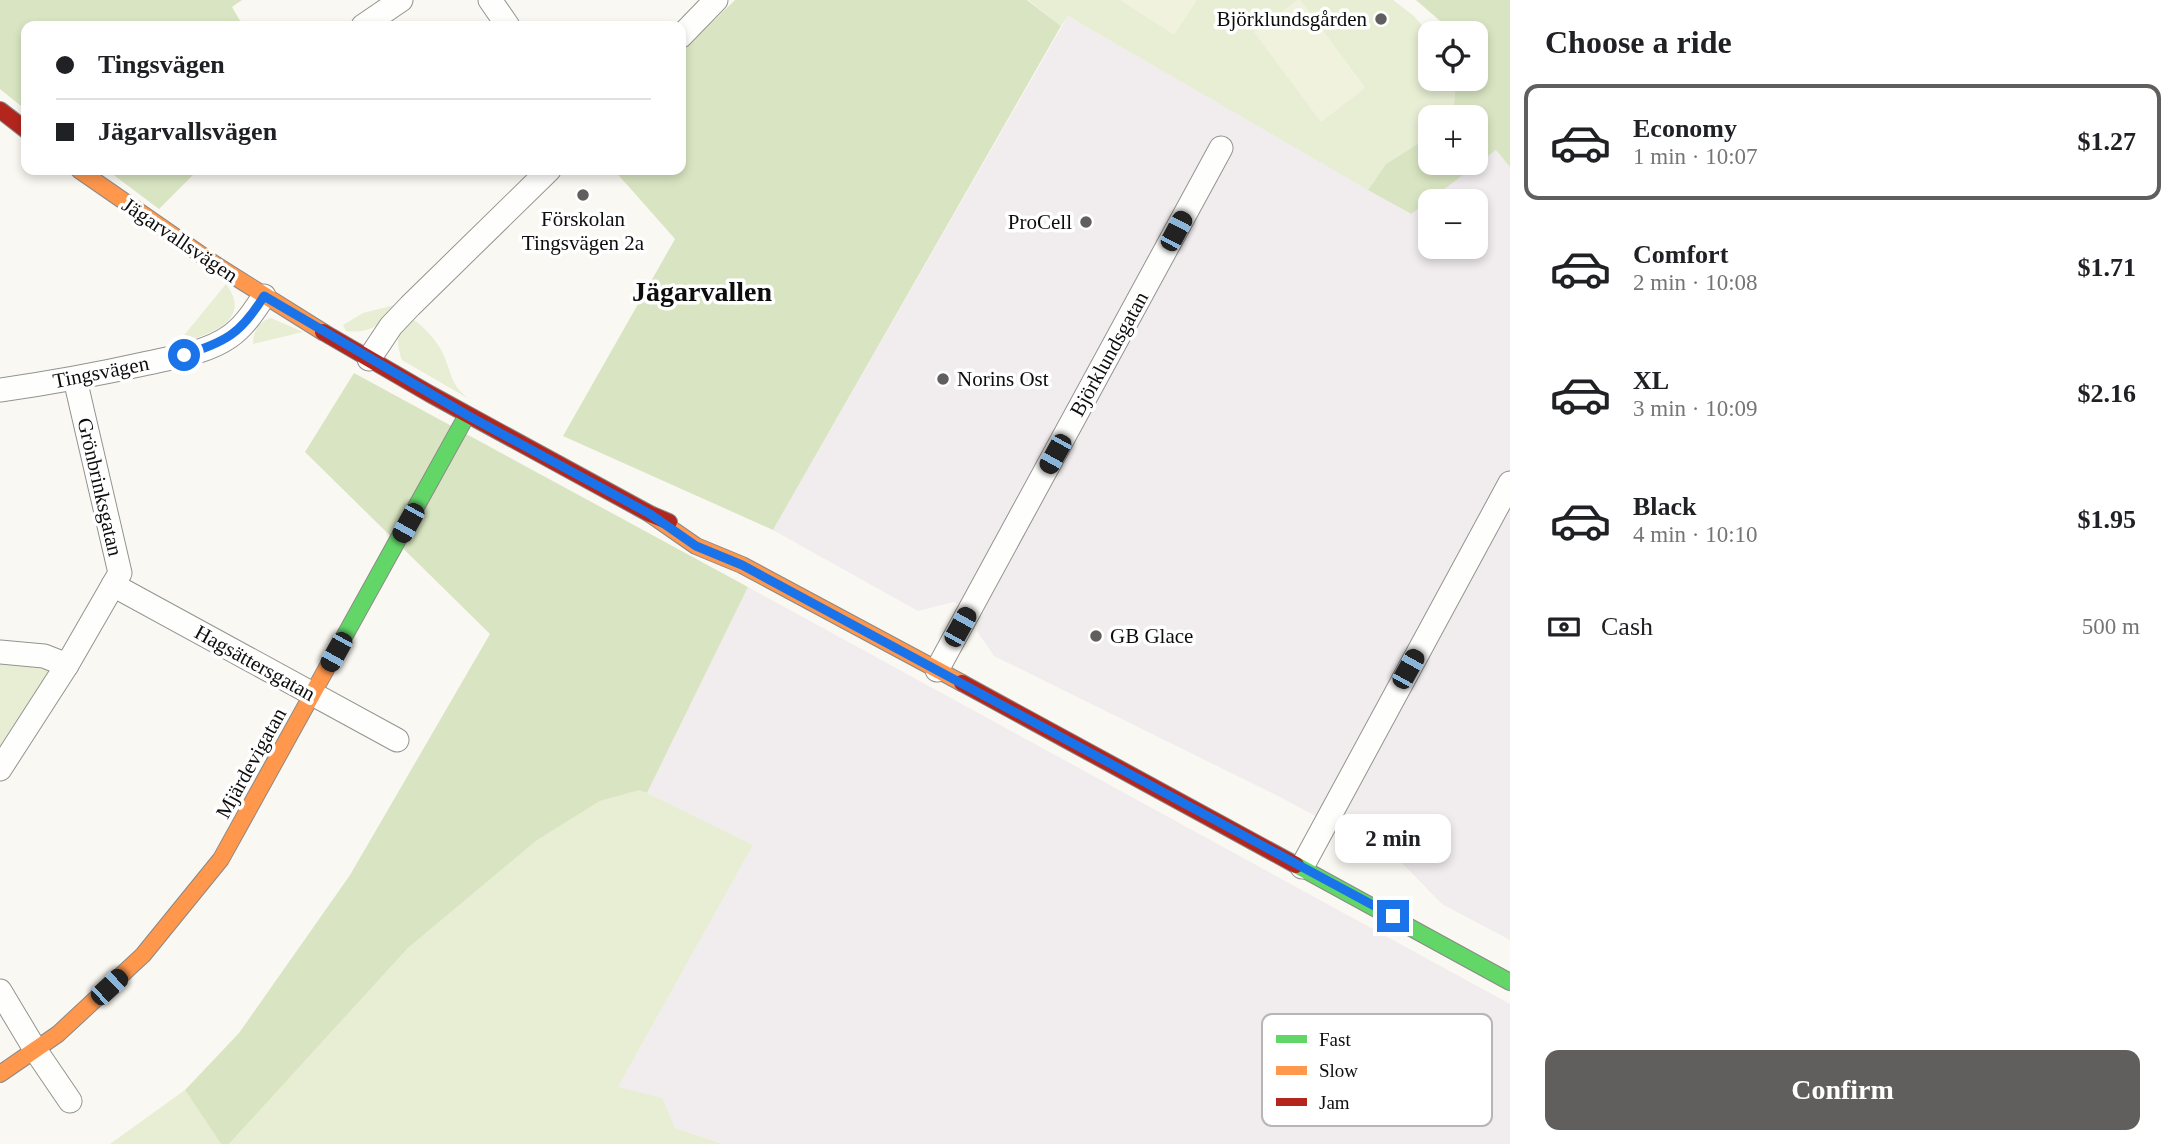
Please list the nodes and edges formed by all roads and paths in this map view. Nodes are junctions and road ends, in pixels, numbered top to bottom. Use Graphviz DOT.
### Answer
graph roads {
  1 [pos="401,0"];
  2 [pos="490,0"];
  3 [pos="716,0"];
  4 [pos="370,21"];
  5 [pos="505,21"];
  6 [pos="686,31"];
  7 [pos="0,110"];
  8 [pos="21,126"];
  9 [pos="1221,149"];
  10 [pos="86,175"];
  11 [pos="544,175"];
  12 [pos="264,296"];
  13 [pos="369,359"];
  14 [pos="75,379"];
  15 [pos="0,390"];
  16 [pos="467,415"];
  17 [pos="1510,483"];
  18 [pos="113,585"];
  19 [pos="0,652"];
  20 [pos="67,665"];
  21 [pos="937,670"];
  22 [pos="313,695"];
  23 [pos="397,740"];
  24 [pos="0,769"];
  25 [pos="1301,867"];
  26 [pos="1510,982"];
  27 [pos="0,991"];
  28 [pos="36,1051"];
  29 [pos="0,1074"];
  30 [pos="71,1101"];
  1 -- 4 [label="street"];
  2 -- 5 [label="street"];
  3 -- 6 [label="street"];
  7 -- 8 [label="street"];
  9 -- 21 [label="street, Björklundsgatan"];
  10 -- 12 [label="street, Jägarvallsvägen"];
  11 -- 13 [label="street"];
  12 -- 13 [label="street, Jägarvallsvägen"];
  12 -- 14 [label="street, Tingsvägen"];
  13 -- 16 [label="street, Jägarvallsvägen"];
  14 -- 15 [label="street, Tingsvägen"];
  14 -- 18 [label="street, Grönbrinksgatan"];
  16 -- 21 [label="street, Jägarvallsvägen"];
  16 -- 22 [label="street, Mjärdevigatan"];
  17 -- 25 [label="street"];
  18 -- 20 [label="street, Grönbrinksgatan"];
  18 -- 22 [label="street, Hagsättersgatan"];
  19 -- 20 [label="street"];
  20 -- 24 [label="street, Grönbrinksgatan"];
  21 -- 25 [label="street, Jägarvallsvägen"];
  22 -- 23 [label="street, Hagsättersgatan"];
  22 -- 28 [label="street, Mjärdevigatan"];
  25 -- 26 [label="street, Jägarvallsvägen"];
  27 -- 28 [label="street"];
  28 -- 29 [label="street, Mjärdevigatan"];
  28 -- 30 [label="street"];
}
